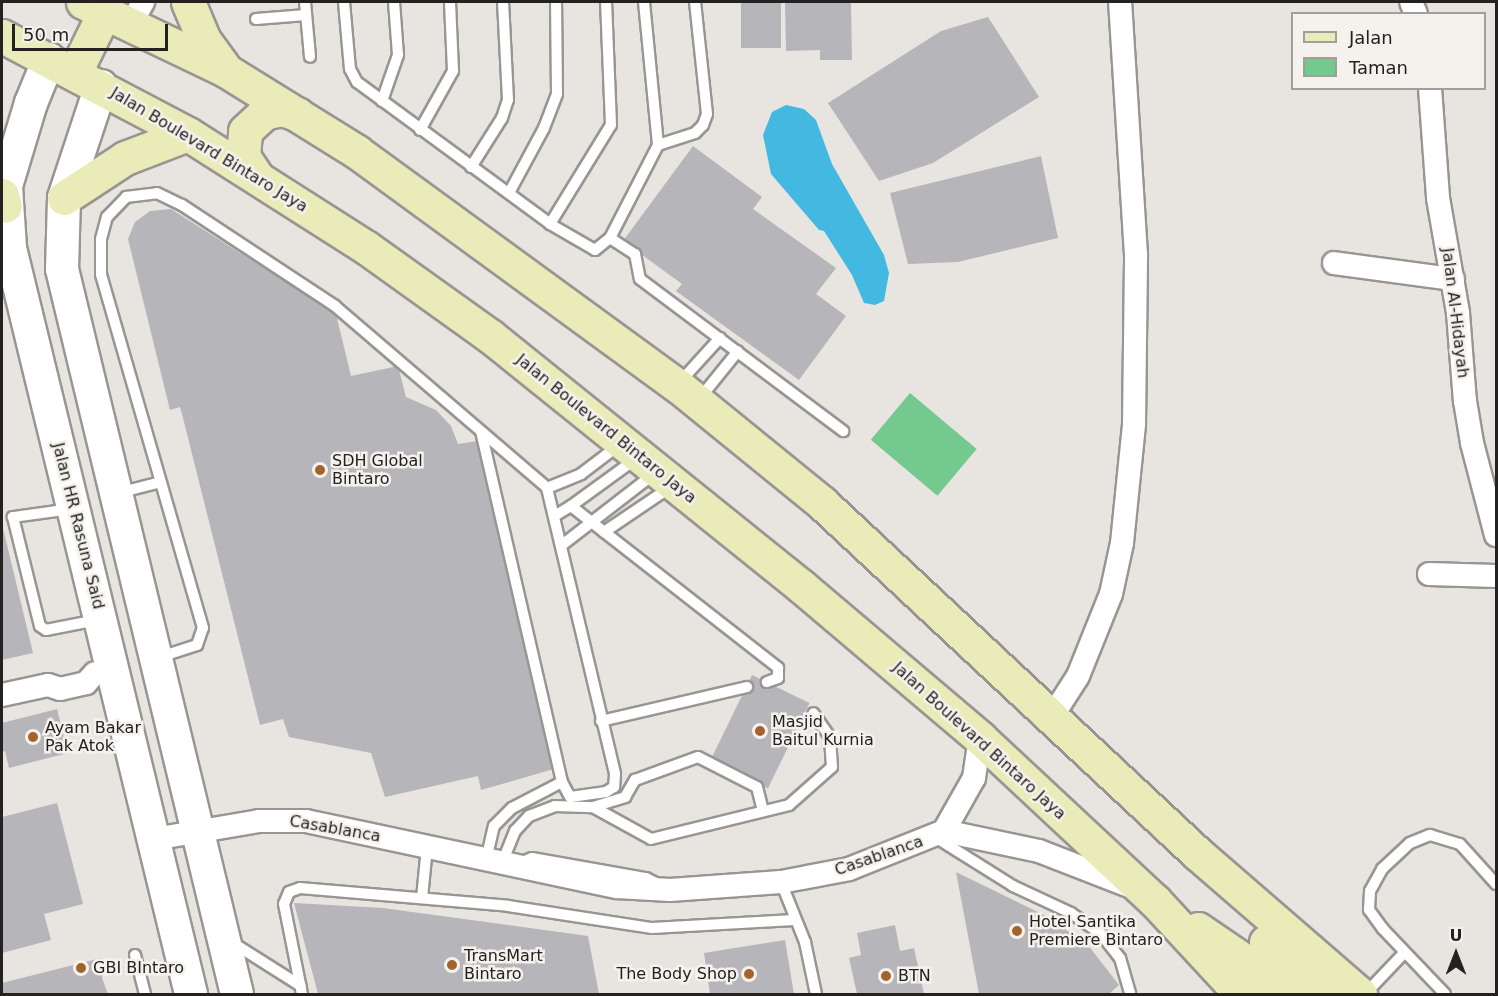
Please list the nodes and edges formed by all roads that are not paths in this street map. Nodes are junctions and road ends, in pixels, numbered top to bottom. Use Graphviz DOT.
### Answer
graph roads {
  1 [pos="188,2"];
  2 [pos="305,2"];
  3 [pos="344,2"];
  4 [pos="394,2"];
  5 [pos="450,2"];
  6 [pos="503,2"];
  7 [pos="555,2"];
  8 [pos="606,2"];
  9 [pos="644,2"];
  10 [pos="695,2"];
  11 [pos="1120,2"];
  12 [pos="116,9"];
  13 [pos="306,15"];
  14 [pos="256,19"];
  15 [pos="2,36"];
  16 [pos="310,57"];
  17 [pos="225,70"];
  18 [pos="75,72"];
  19 [pos="1430,90"];
  20 [pos="382,101"];
  21 [pos="297,114"];
  22 [pos="420,130"];
  23 [pos="188,134"];
  24 [pos="658,145"];
  25 [pos="471,166"];
  26 [pos="257,177"];
  27 [pos="509,193"];
  28 [pos="64,198"];
  29 [pos="4,215"];
  30 [pos="550,224"];
  31 [pos="610,238"];
  32 [pos="1334,263"];
  33 [pos="8,271"];
  34 [pos="1453,279"];
  35 [pos="720,338"];
  36 [pos="738,351"];
  37 [pos="687,393"];
  38 [pos="843,430"];
  39 [pos="481,432"];
  40 [pos="649,463"];
  41 [pos="66,477"];
  42 [pos="112,480"];
  43 [pos="161,482"];
  44 [pos="548,488"];
  45 [pos="571,506"];
  46 [pos="75,508"];
  47 [pos="556,515"];
  48 [pos="7,519"];
  49 [pos="591,522"];
  50 [pos="604,532"];
  51 [pos="1497,535"];
  52 [pos="562,545"];
  53 [pos="1429,574"];
  54 [pos="1497,576"];
  55 [pos="100,620"];
  56 [pos="156,658"];
  57 [pos="104,671"];
  58 [pos="767,682"];
  59 [pos="747,687"];
  60 [pos="2,695"];
  61 [pos="813,713"];
  62 [pos="1053,715"];
  63 [pos="602,721"];
  64 [pos="980,738"];
  65 [pos="562,782"];
  66 [pos="593,807"];
  67 [pos="763,811"];
  68 [pos="197,831"];
  69 [pos="939,834"];
  70 [pos="154,839"];
  71 [pos="427,847"];
  72 [pos="1197,853"];
  73 [pos="501,863"];
  74 [pos="781,882"];
  75 [pos="1497,884"];
  76 [pos="1150,897"];
  77 [pos="422,898"];
  78 [pos="794,920"];
  79 [pos="223,936"];
  80 [pos="1404,953"];
  81 [pos="135,955"];
  82 [pos="1241,976"];
  83 [pos="301,990"];
  84 [pos="145,994"];
  85 [pos="191,994"];
  86 [pos="237,994"];
  87 [pos="816,994"];
  88 [pos="1130,994"];
  89 [pos="1283,994"];
  90 [pos="1321,994"];
  91 [pos="1362,994"];
  92 [pos="1445,994"];
  1 -- 17 [label="main road"];
  2 -- 13 [label="lane"];
  3 -- 20 [label="lane"];
  4 -- 20 [label="lane"];
  5 -- 22 [label="lane"];
  6 -- 25 [label="lane"];
  7 -- 27 [label="lane"];
  8 -- 30 [label="lane"];
  9 -- 24 [label="lane"];
  10 -- 24 [label="lane"];
  11 -- 62 [label="street"];
  12 -- 17 [label="main road, Jalan Boulevard Bintaro Jaya"];
  12 -- 18 [label="main road"];
  13 -- 14 [label="lane"];
  13 -- 16 [label="lane"];
  15 -- 18 [label="main road, Jalan Boulevard Bintaro Jaya"];
  17 -- 21 [label="main road, Jalan Boulevard Bintaro Jaya"];
  18 -- 23 [label="main road, Jalan Boulevard Bintaro Jaya"];
  18 -- 28 [label="street"];
  18 -- 29 [label="street, Jalan HR Rasuna Said"];
  19 -- 34 [label="street, Jalan Al-Hidayah"];
  20 -- 22 [label="lane"];
  21 -- 26 [label="main road"];
  21 -- 37 [label="main road, Jalan Boulevard Bintaro Jaya"];
  22 -- 25 [label="lane"];
  23 -- 26 [label="main road, Jalan Boulevard Bintaro Jaya"];
  23 -- 28 [label="main road"];
  24 -- 31 [label="lane"];
  25 -- 27 [label="lane"];
  26 -- 40 [label="main road, Jalan Boulevard Bintaro Jaya"];
  27 -- 30 [label="lane"];
  28 -- 42 [label="street"];
  29 -- 33 [label="street, Jalan HR Rasuna Said"];
  30 -- 31 [label="lane"];
  31 -- 35 [label="lane"];
  32 -- 34 [label="street"];
  33 -- 41 [label="street, Jalan HR Rasuna Said"];
  34 -- 51 [label="street, Jalan Al-Hidayah"];
  35 -- 36 [label="lane"];
  35 -- 37 [label="lane"];
  36 -- 37 [label="lane"];
  36 -- 38 [label="lane"];
  37 -- 62 [label="main road, Jalan Boulevard Bintaro Jaya"];
  39 -- 43 [label="lane"];
  39 -- 44 [label="lane"];
  39 -- 65 [label="lane"];
  40 -- 44 [label="lane"];
  40 -- 45 [label="lane"];
  40 -- 49 [label="lane"];
  40 -- 50 [label="lane"];
  40 -- 64 [label="main road, Jalan Boulevard Bintaro Jaya"];
  41 -- 42 [label="street"];
  41 -- 46 [label="street, Jalan HR Rasuna Said"];
  42 -- 43 [label="lane"];
  42 -- 56 [label="street"];
  43 -- 56 [label="lane"];
  44 -- 47 [label="lane"];
  45 -- 47 [label="lane"];
  45 -- 49 [label="lane"];
  46 -- 48 [label="lane"];
  46 -- 55 [label="street, Jalan HR Rasuna Said"];
  47 -- 52 [label="lane"];
  48 -- 55 [label="lane"];
  49 -- 50 [label="lane"];
  49 -- 52 [label="lane"];
  50 -- 58 [label="lane"];
  52 -- 63 [label="lane"];
  53 -- 54 [label="street"];
  55 -- 57 [label="street, Jalan HR Rasuna Said"];
  56 -- 68 [label="street"];
  57 -- 60 [label="street"];
  57 -- 70 [label="street, Jalan HR Rasuna Said"];
  59 -- 63 [label="lane"];
  61 -- 67 [label="lane"];
  62 -- 72 [label="main road, Jalan Boulevard Bintaro Jaya"];
  63 -- 65 [label="lane"];
  64 -- 69 [label="street, Casablanca"];
  64 -- 76 [label="main road, Jalan Boulevard Bintaro Jaya"];
  65 -- 73 [label="lane"];
  66 -- 67 [label="lane"];
  66 -- 67 [label="lane"];
  66 -- 73 [label="lane"];
  68 -- 70 [label="street, Casablanca"];
  68 -- 71 [label="street, Casablanca"];
  68 -- 79 [label="street"];
  69 -- 74 [label="street, Casablanca"];
  69 -- 76 [label="street, Casablanca"];
  69 -- 88 [label="lane"];
  70 -- 85 [label="street, Jalan HR Rasuna Said"];
  71 -- 73 [label="street, Casablanca"];
  71 -- 77 [label="lane"];
  72 -- 82 [label="main road, Jalan Boulevard Bintaro Jaya"];
  72 -- 91 [label="main road, Jalan Boulevard Bintaro Jaya"];
  73 -- 74 [label="street, Casablanca"];
  74 -- 78 [label="lane"];
  75 -- 80 [label="lane"];
  76 -- 82 [label="main road, Jalan Boulevard Bintaro Jaya"];
  77 -- 78 [label="lane"];
  77 -- 83 [label="lane"];
  78 -- 87 [label="lane"];
  79 -- 83 [label="lane"];
  79 -- 86 [label="street"];
  80 -- 91 [label="lane"];
  80 -- 92 [label="lane"];
  81 -- 84 [label="lane"];
  82 -- 89 [label="main road, Jalan Boulevard Bintaro Jaya"];
  82 -- 90 [label="main road, Jalan Boulevard Bintaro Jaya"];
}
